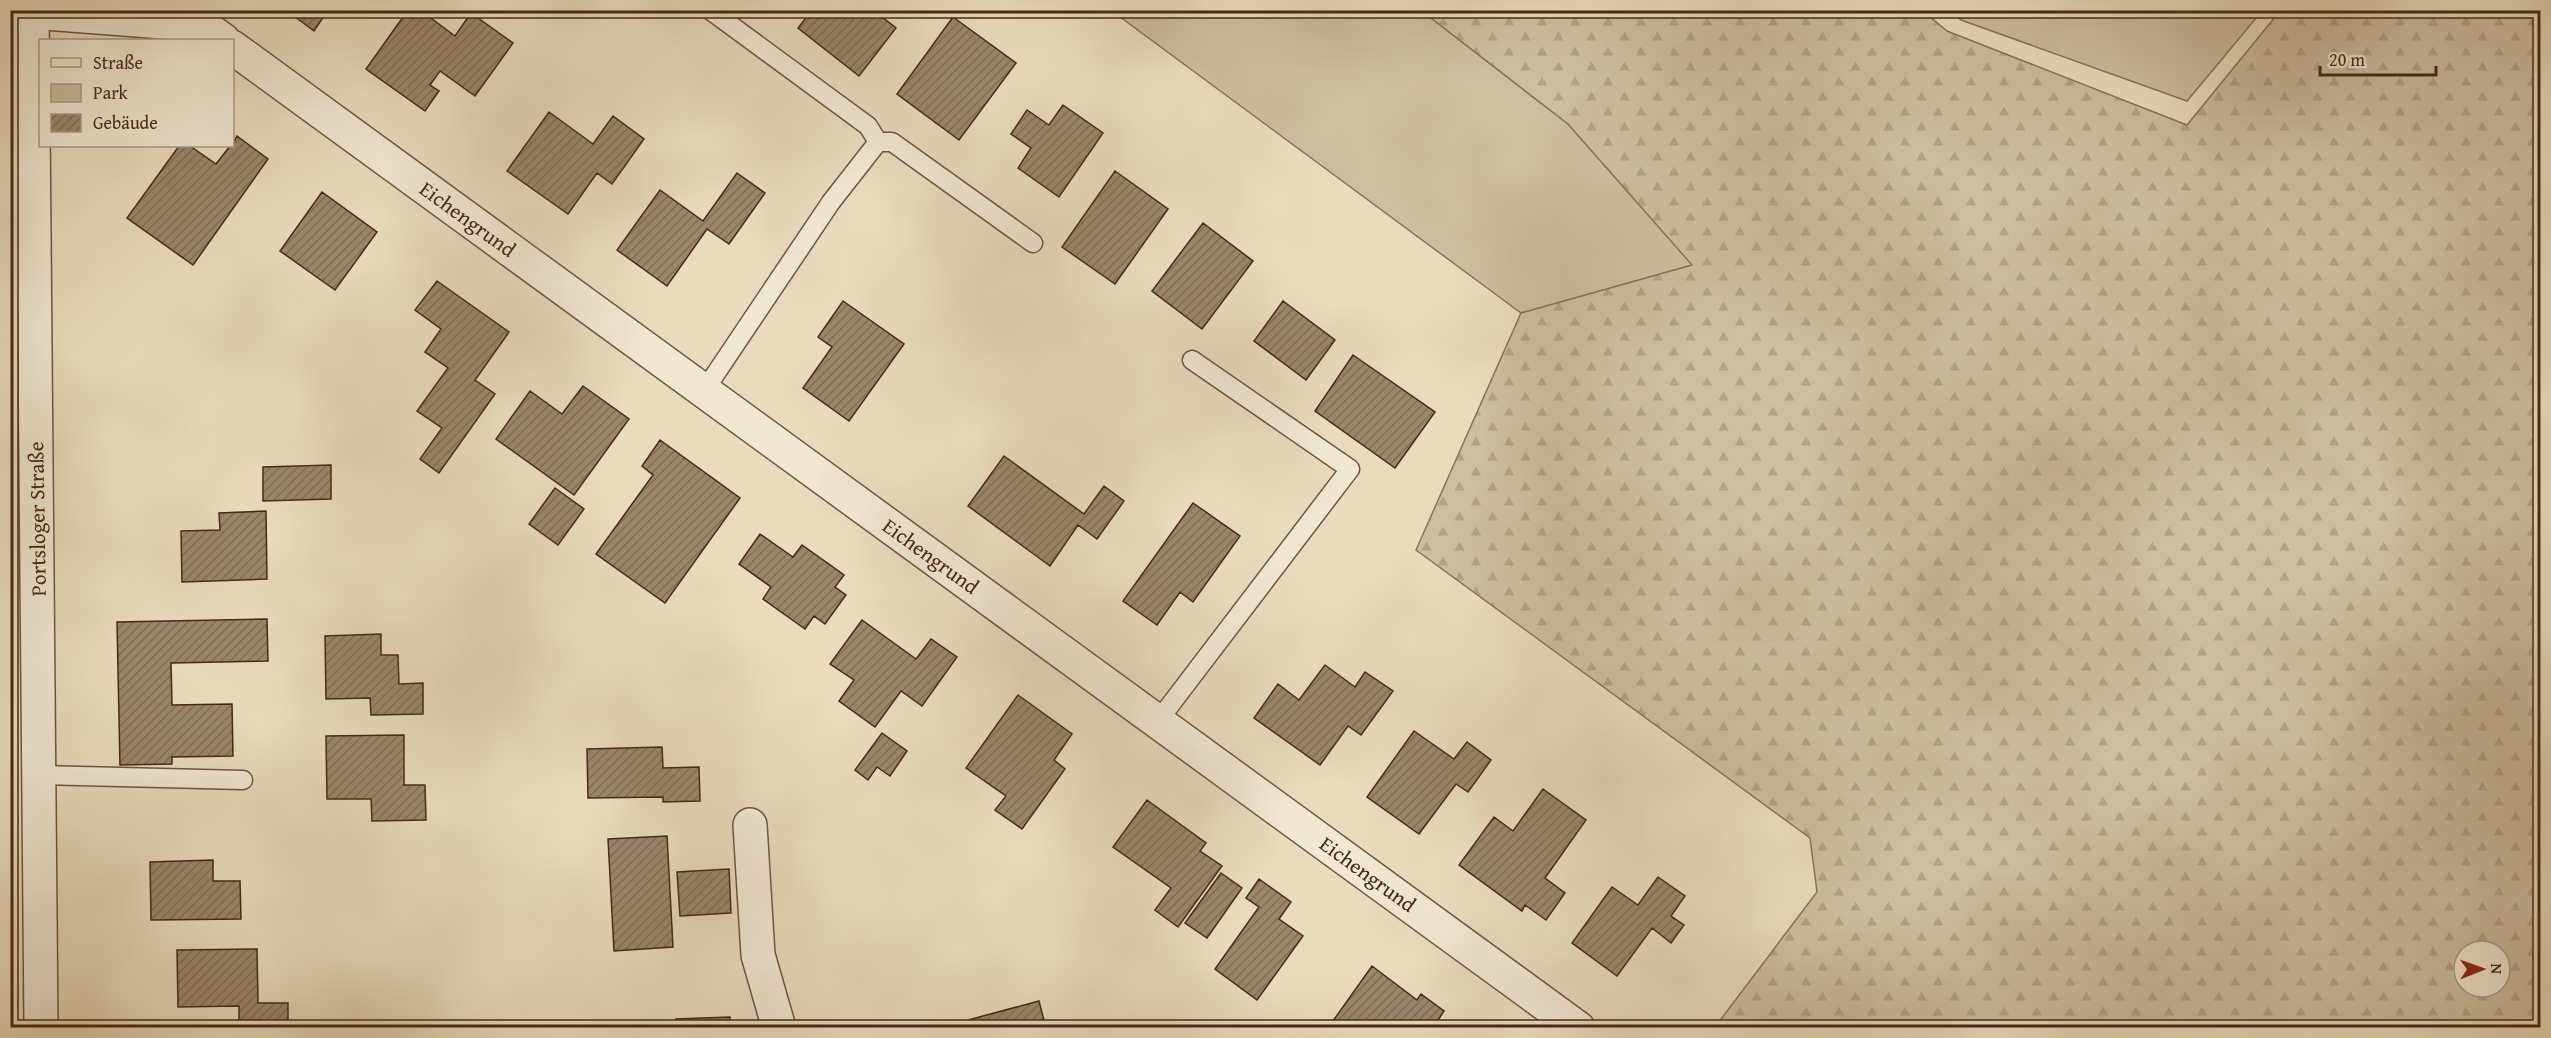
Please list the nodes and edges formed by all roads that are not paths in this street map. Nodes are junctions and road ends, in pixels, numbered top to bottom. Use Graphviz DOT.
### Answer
graph roads {
  1 [pos="710,10"];
  2 [pos="32,11"];
  3 [pos="222,39"];
  4 [pos="234,48"];
  5 [pos="878,142"];
  6 [pos="1033,243"];
  7 [pos="1192,360"];
  8 [pos="704,391"];
  9 [pos="24,565"];
  10 [pos="1158,721"];
  11 [pos="39,776"];
  12 [pos="243,780"];
  13 [pos="750,825"];
  14 [pos="41,1028"];
  15 [pos="779,1028"];
  16 [pos="1578,1028"];
  1 -- 5 [label="lane"];
  2 -- 3 [label="street"];
  2 -- 9 [label="street, Portsloger Straße"];
  4 -- 8 [label="street, Eichengrund"];
  5 -- 6 [label="lane"];
  5 -- 8 [label="lane"];
  7 -- 10 [label="lane"];
  8 -- 10 [label="street, Eichengrund"];
  9 -- 11 [label="street, Portsloger Straße"];
  10 -- 16 [label="street, Eichengrund"];
  11 -- 12 [label="lane"];
  11 -- 14 [label="street, Portsloger Straße"];
  13 -- 15 [label="street"];
}
